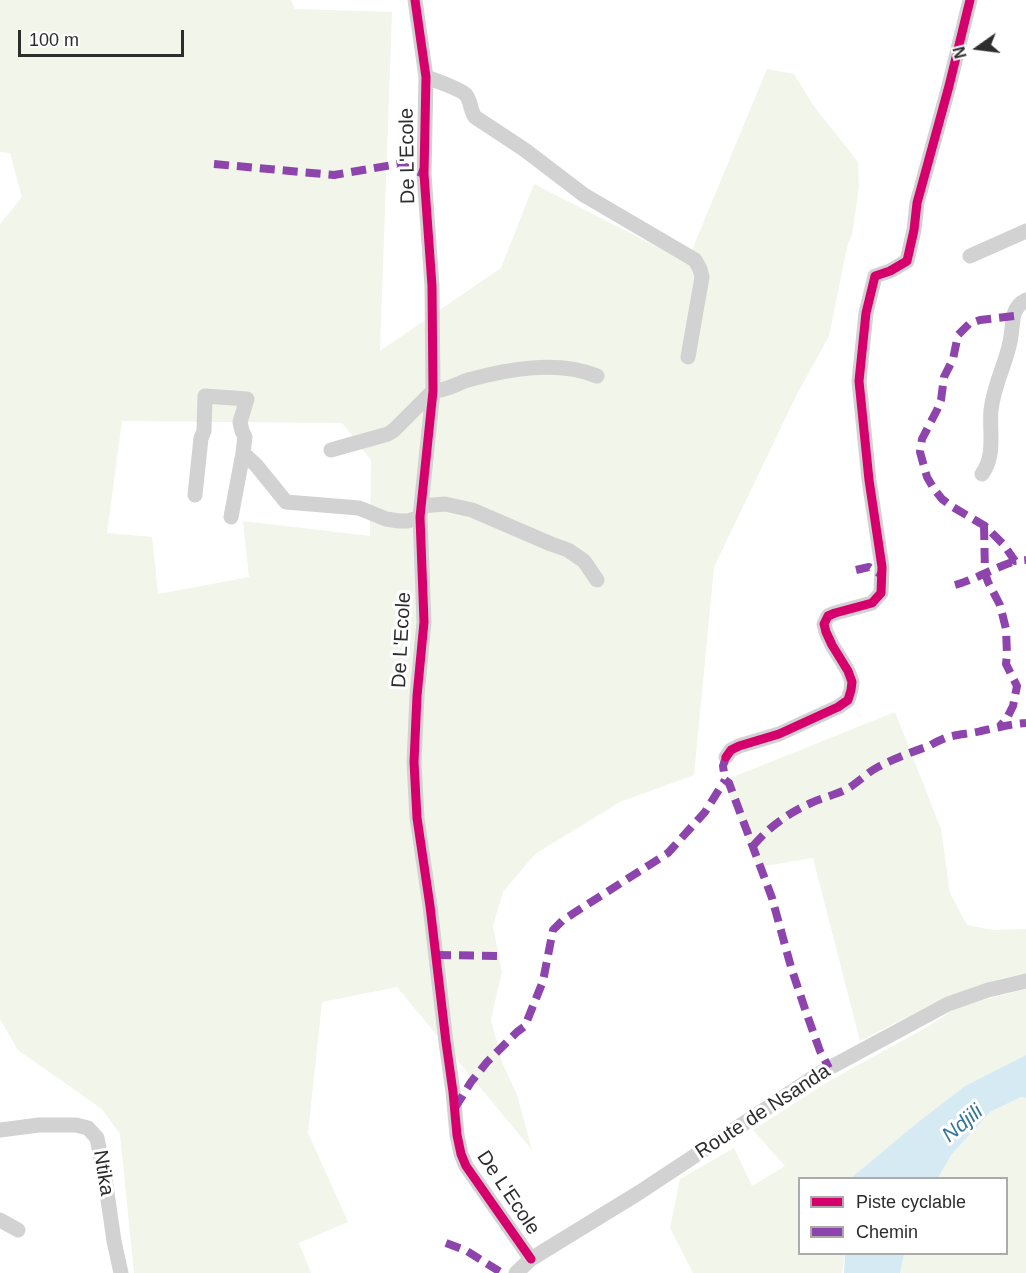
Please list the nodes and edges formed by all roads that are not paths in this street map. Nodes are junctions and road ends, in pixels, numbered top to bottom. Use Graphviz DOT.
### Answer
graph roads {
  1 [pos="415,0"];
  2 [pos="970,0"];
  3 [pos="426,77"];
  4 [pos="1026,231"];
  5 [pos="970,256"];
  6 [pos="1026,300"];
  7 [pos="687,357"];
  8 [pos="597,376"];
  9 [pos="433,391"];
  10 [pos="331,450"];
  11 [pos="243,453"];
  12 [pos="982,474"];
  13 [pos="195,495"];
  14 [pos="421,512"];
  15 [pos="231,517"];
  16 [pos="597,579"];
  17 [pos="726,757"];
  18 [pos="1026,981"];
  19 [pos="0,1130"];
  20 [pos="0,1220"];
  21 [pos="18,1230"];
  22 [pos="531,1259"];
  23 [pos="121,1273"];
  24 [pos="516,1273"];
  1 -- 3 [label="street, De L'Ecole"];
  2 -- 17 [label="street"];
  3 -- 7 [label="street"];
  3 -- 9 [label="street, De L'Ecole"];
  4 -- 5 [label="street"];
  6 -- 12 [label="street"];
  8 -- 9 [label="street"];
  9 -- 10 [label="street"];
  9 -- 14 [label="street, De L'Ecole"];
  11 -- 13 [label="street"];
  11 -- 14 [label="street"];
  11 -- 15 [label="street"];
  14 -- 16 [label="street"];
  14 -- 22 [label="street, De L'Ecole"];
  18 -- 22 [label="street, Route de Nsanda"];
  19 -- 23 [label="street, Ntika"];
  20 -- 21 [label="street"];
  22 -- 24 [label="street, Route de Nsanda"];
}
